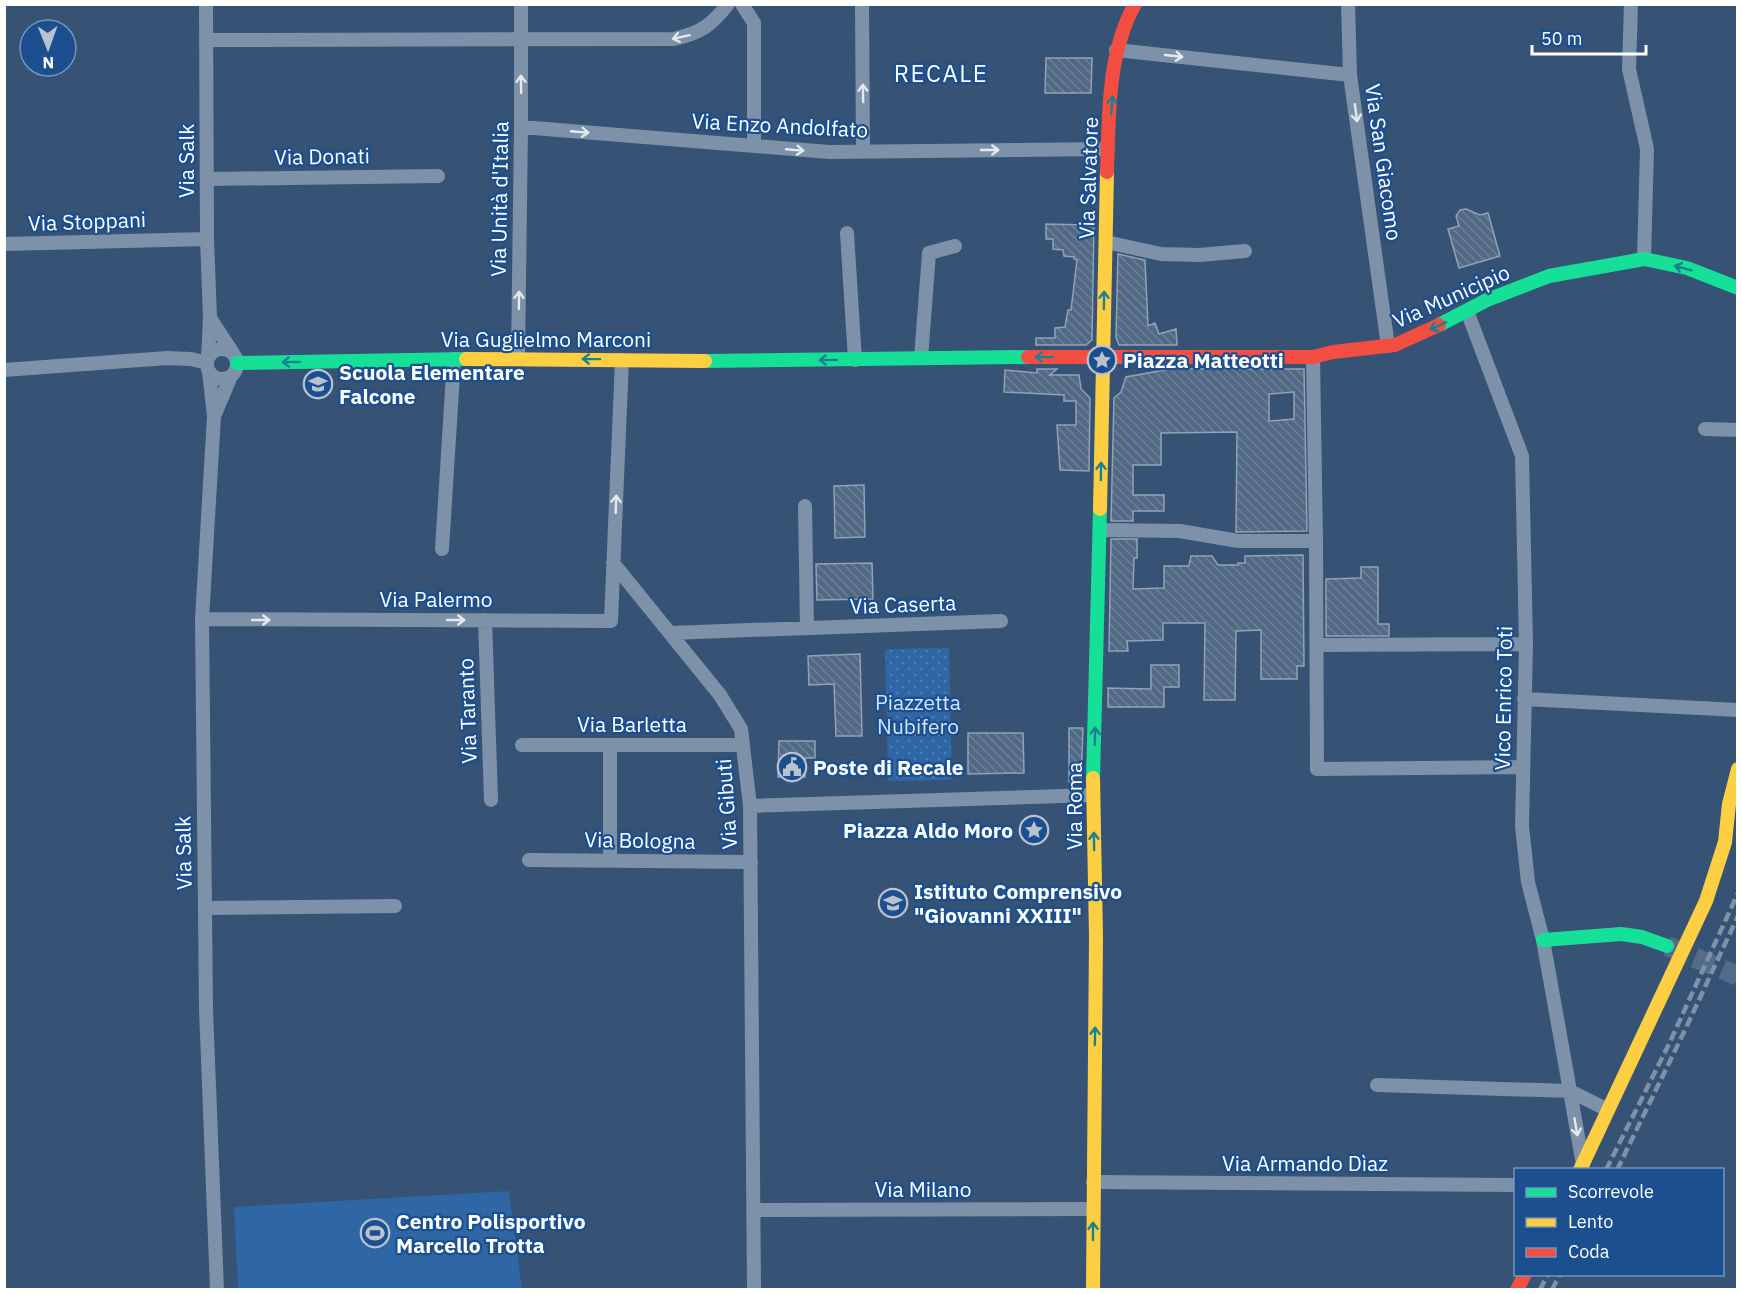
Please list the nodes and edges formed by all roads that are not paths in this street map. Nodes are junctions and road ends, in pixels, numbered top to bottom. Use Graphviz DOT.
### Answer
graph roads {
  1 [pos="206,4"];
  2 [pos="521,4"];
  3 [pos="728,4"];
  4 [pos="742,4"];
  5 [pos="862,4"];
  6 [pos="1136,4"];
  7 [pos="1348,4"];
  8 [pos="1631,4"];
  9 [pos="207,40"];
  10 [pos="520,40"];
  11 [pos="1116,50"];
  12 [pos="1350,75"];
  13 [pos="521,127"];
  14 [pos="754,146"];
  15 [pos="1108,149"];
  16 [pos="863,152"];
  17 [pos="438,176"];
  18 [pos="207,179"];
  19 [pos="847,233"];
  20 [pos="207,238"];
  21 [pos="1106,242"];
  22 [pos="4,244"];
  23 [pos="955,246"];
  24 [pos="1245,251"];
  25 [pos="1644,259"];
  26 [pos="1737,288"];
  27 [pos="1467,311"];
  28 [pos="210,318"];
  29 [pos="1388,346"];
  30 [pos="1313,357"];
  31 [pos="235,358"];
  32 [pos="518,358"];
  33 [pos="921,358"];
  34 [pos="1103,358"];
  35 [pos="454,359"];
  36 [pos="622,360"];
  37 [pos="855,360"];
  38 [pos="208,364"];
  39 [pos="4,370"];
  40 [pos="231,376"];
  41 [pos="214,416"];
  42 [pos="1705,429"];
  43 [pos="1737,430"];
  44 [pos="805,506"];
  45 [pos="1101,530"];
  46 [pos="1316,541"];
  47 [pos="442,549"];
  48 [pos="613,563"];
  49 [pos="202,619"];
  50 [pos="485,620"];
  51 [pos="1001,621"];
  52 [pos="807,628"];
  53 [pos="670,633"];
  54 [pos="1526,644"];
  55 [pos="1317,645"];
  56 [pos="1524,699"];
  57 [pos="1737,710"];
  58 [pos="522,745"];
  59 [pos="610,745"];
  60 [pos="743,745"];
  61 [pos="1523,767"];
  62 [pos="1737,769"];
  63 [pos="1093,795"];
  64 [pos="491,800"];
  65 [pos="750,807"];
  66 [pos="529,860"];
  67 [pos="610,861"];
  68 [pos="751,862"];
  69 [pos="395,906"];
  70 [pos="205,908"];
  71 [pos="1543,940"];
  72 [pos="1667,946"];
  73 [pos="1377,1085"];
  74 [pos="1570,1091"];
  75 [pos="1608,1110"];
  76 [pos="1581,1167"];
  77 [pos="1093,1182"];
  78 [pos="1514,1185"];
  79 [pos="1093,1209"];
  80 [pos="753,1210"];
  81 [pos="1524,1276"];
  82 [pos="217,1290"];
  83 [pos="754,1290"];
  84 [pos="1093,1290"];
  85 [pos="1517,1290"];
  1 -- 9 [label="street, Via Salk"];
  2 -- 10 [label="street, Via Unità d'Italia"];
  3 -- 10 [label="street, one-way"];
  4 -- 14 [label="street"];
  16 -- 5 [label="street, one-way"];
  6 -- 11 [label="street, Via Salvatore"];
  7 -- 12 [label="street"];
  8 -- 25 [label="street"];
  9 -- 10 [label="street"];
  9 -- 18 [label="street, Via Salk"];
  13 -- 10 [label="street, Via Unità d'Italia, one-way"];
  11 -- 12 [label="street, Via San Giacomo, one-way"];
  15 -- 11 [label="street, Via Salvatore, one-way"];
  12 -- 29 [label="street, Via San Giacomo, one-way"];
  13 -- 14 [label="street, Via Enzo Andolfato, one-way"];
  32 -- 13 [label="street, Via Unità d'Italia, one-way"];
  14 -- 16 [label="street, Via Enzo Andolfato, one-way"];
  16 -- 15 [label="street, Via Enzo Andolfato, one-way"];
  15 -- 21 [label="street, Via Salvatore"];
  17 -- 18 [label="street, Via Donati"];
  18 -- 20 [label="street, Via Salk"];
  19 -- 37 [label="street"];
  20 -- 22 [label="street, Via Stoppani"];
  20 -- 28 [label="street, Via Salk"];
  21 -- 24 [label="street"];
  34 -- 21 [label="street, Via Salvatore, one-way"];
  23 -- 33 [label="street"];
  26 -- 25 [label="street, Via Municipio, one-way"];
  25 -- 27 [label="street, Via Municipio"];
  27 -- 29 [label="street, Via Municipio, one-way"];
  27 -- 54 [label="street, Vico Enrico Toti"];
  28 -- 31 [label="street"];
  28 -- 38 [label="street, Via Salk"];
  29 -- 30 [label="street, Via Municipio"];
  30 -- 34 [label="street, Via Municipio"];
  30 -- 46 [label="street"];
  35 -- 31 [label="street, Via Guglielmo Marconi, one-way"];
  31 -- 38 [label="street"];
  31 -- 40 [label="street, Via Salk"];
  32 -- 35 [label="street, Via Guglielmo Marconi"];
  36 -- 32 [label="street, Via Guglielmo Marconi, one-way"];
  34 -- 33 [label="street, Via Guglielmo Marconi, one-way"];
  33 -- 37 [label="street, Via Guglielmo Marconi"];
  45 -- 34 [label="street, Via Roma, one-way"];
  35 -- 47 [label="street"];
  37 -- 36 [label="street, Via Guglielmo Marconi, one-way"];
  48 -- 36 [label="street, one-way"];
  38 -- 39 [label="street"];
  38 -- 40 [label="street"];
  38 -- 41 [label="street, Via Salk"];
  40 -- 41 [label="street, Via Salk"];
  41 -- 49 [label="street, Via Salk"];
  42 -- 43 [label="street"];
  44 -- 52 [label="street"];
  45 -- 46 [label="street"];
  63 -- 45 [label="street, Via Roma, one-way"];
  46 -- 55 [label="street"];
  48 -- 50 [label="street, Via Palermo"];
  48 -- 53 [label="street, Via Gibuti"];
  49 -- 50 [label="street, Via Palermo, one-way"];
  49 -- 70 [label="street, Via Salk"];
  50 -- 64 [label="street, Via Taranto"];
  51 -- 52 [label="street, Via Caserta"];
  52 -- 53 [label="street, Via Caserta"];
  53 -- 60 [label="street, Via Gibuti"];
  54 -- 55 [label="street"];
  54 -- 56 [label="street, Vico Enrico Toti"];
  55 -- 61 [label="street"];
  56 -- 57 [label="street"];
  56 -- 61 [label="street, Vico Enrico Toti"];
  58 -- 59 [label="street, Via Barletta"];
  59 -- 60 [label="street, Via Barletta"];
  59 -- 67 [label="street"];
  60 -- 65 [label="street, Via Gibuti"];
  61 -- 71 [label="street, Vico Enrico Toti"];
  62 -- 75 [label="street"];
  63 -- 65 [label="street"];
  77 -- 63 [label="street, Via Roma, one-way"];
  65 -- 68 [label="street, Via Gibuti"];
  66 -- 67 [label="street, Via Bologna"];
  67 -- 68 [label="street, Via Bologna"];
  68 -- 80 [label="street, Via Gibuti"];
  69 -- 70 [label="street"];
  70 -- 82 [label="street, Via Salk"];
  71 -- 72 [label="street"];
  71 -- 74 [label="street, Vico Enrico Toti"];
  73 -- 74 [label="street"];
  74 -- 75 [label="street"];
  74 -- 76 [label="street, Vico Enrico Toti, one-way"];
  75 -- 76 [label="street"];
  77 -- 78 [label="street, Via Armando Dìaz"];
  77 -- 79 [label="street, Via Roma"];
  79 -- 80 [label="street, Via Milano"];
  84 -- 79 [label="street, Via Roma, one-way"];
  80 -- 83 [label="street, Via Gibuti"];
  81 -- 85 [label="street"];
}
